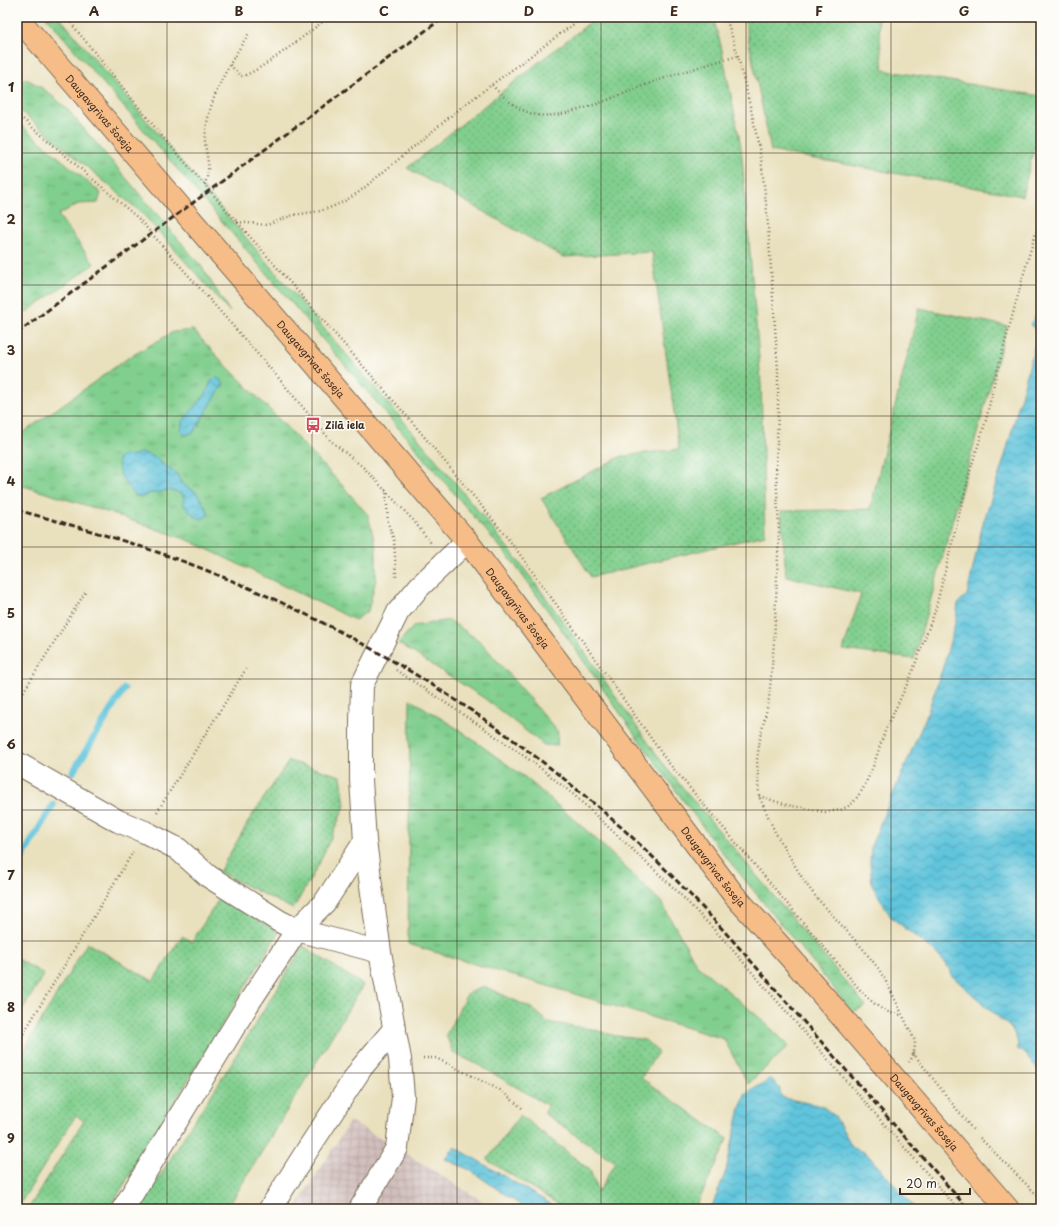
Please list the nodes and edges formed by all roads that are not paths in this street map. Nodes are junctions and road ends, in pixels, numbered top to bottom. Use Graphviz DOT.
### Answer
graph roads {
  1 [pos="19,22"];
  2 [pos="467,540"];
  3 [pos="17,763"];
  4 [pos="365,841"];
  5 [pos="297,930"];
  6 [pos="380,952"];
  7 [pos="395,1028"];
  8 [pos="366,1207"];
  9 [pos="123,1209"];
  10 [pos="270,1209"];
  11 [pos="1008,1209"];
  1 -- 2 [label="main road, Daugavgrīvas šoseja"];
  2 -- 4 [label="street"];
  2 -- 11 [label="main road, Daugavgrīvas šoseja"];
  3 -- 5 [label="street"];
  4 -- 5 [label="street"];
  4 -- 6 [label="street"];
  5 -- 6 [label="street"];
  5 -- 9 [label="street"];
  6 -- 7 [label="street"];
  7 -- 8 [label="street"];
  7 -- 10 [label="street"];
}
